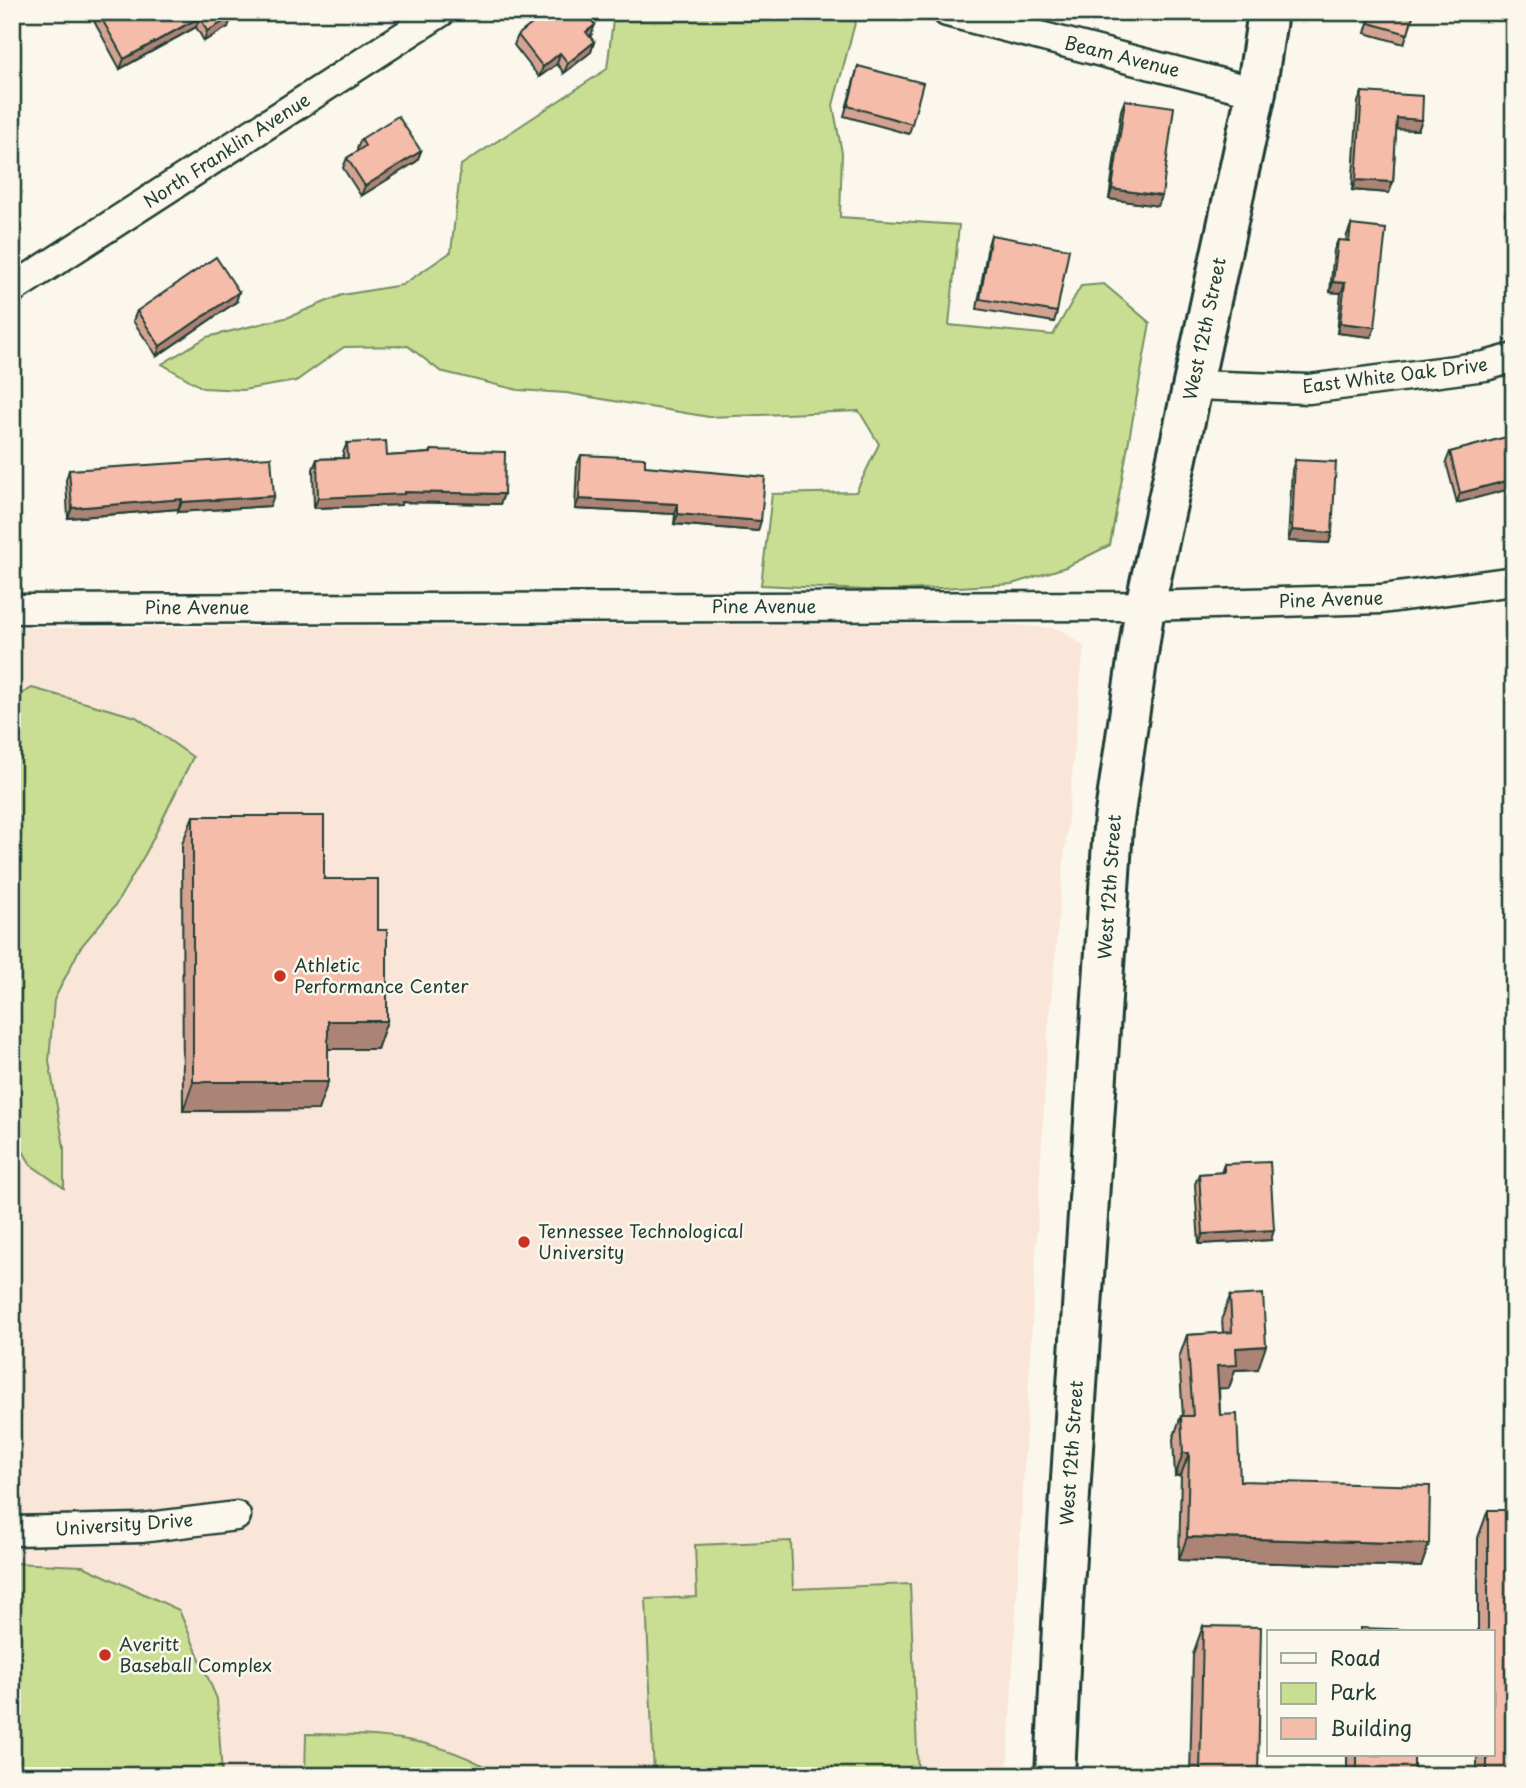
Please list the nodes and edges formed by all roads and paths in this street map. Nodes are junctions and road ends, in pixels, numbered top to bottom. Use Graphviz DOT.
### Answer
graph roads {
  1 [pos="441,12"];
  2 [pos="947,12"];
  3 [pos="1268,12"];
  4 [pos="1256,92"];
  5 [pos="12,289"];
  6 [pos="1514,358"];
  7 [pos="1193,386"];
  8 [pos="1514,581"];
  9 [pos="1145,606"];
  10 [pos="12,608"];
  11 [pos="236,1516"];
  12 [pos="12,1531"];
  13 [pos="1055,1776"];
  1 -- 5 [label="street, North Franklin Avenue"];
  2 -- 4 [label="street, Beam Avenue"];
  3 -- 4 [label="main road, West 12th Street"];
  4 -- 7 [label="main road, West 12th Street"];
  6 -- 7 [label="street, East White Oak Drive"];
  7 -- 9 [label="main road, West 12th Street"];
  8 -- 9 [label="street, Pine Avenue"];
  9 -- 10 [label="street, Pine Avenue"];
  9 -- 13 [label="main road, West 12th Street"];
  11 -- 12 [label="street, University Drive"];
}
